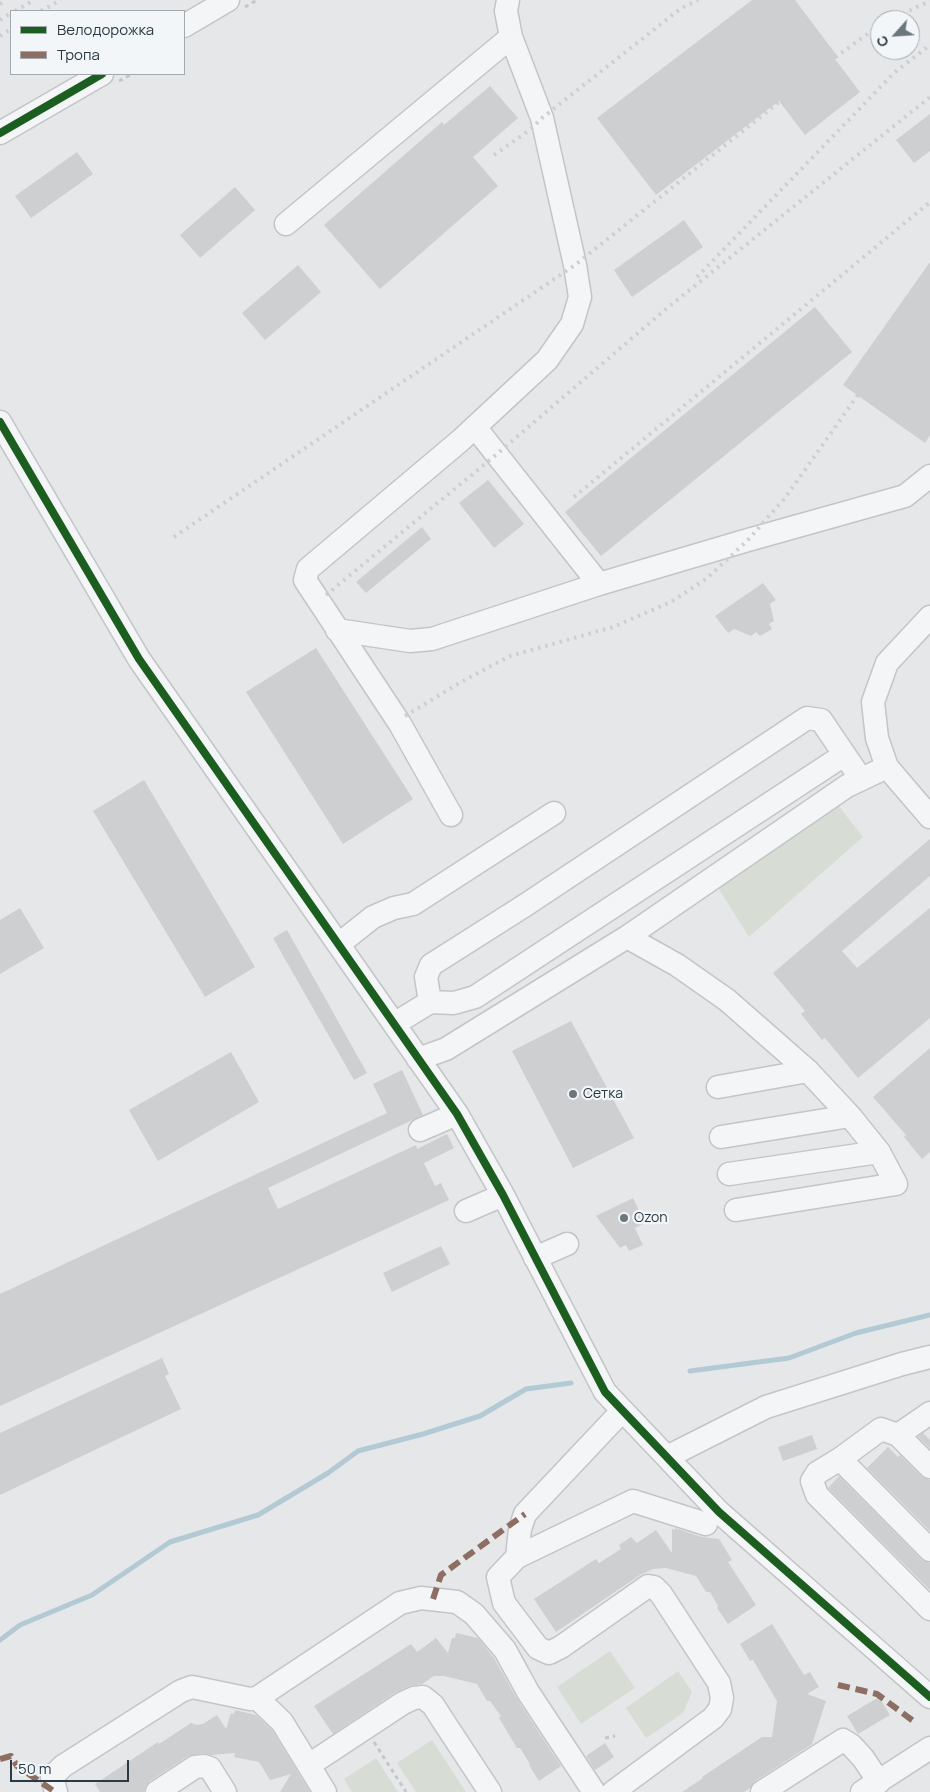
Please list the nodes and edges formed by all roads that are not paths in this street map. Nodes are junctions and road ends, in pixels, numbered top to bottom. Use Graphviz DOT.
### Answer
graph roads {
  1 [pos="228,0"];
  2 [pos="504,4"];
  3 [pos="185,25"];
  4 [pos="512,37"];
  5 [pos="100,75"];
  6 [pos="0,133"];
  7 [pos="286,224"];
  8 [pos="0,422"];
  9 [pos="475,427"];
  10 [pos="930,476"];
  11 [pos="599,584"];
  12 [pos="930,617"];
  13 [pos="337,630"];
  14 [pos="844,755"];
  15 [pos="887,767"];
  16 [pos="860,779"];
  17 [pos="921,791"];
  18 [pos="554,813"];
  19 [pos="451,815"];
  20 [pos="930,817"];
  21 [pos="628,937"];
  22 [pos="338,944"];
  23 [pos="430,1002"];
  24 [pos="394,1024"];
  25 [pos="418,1059"];
  26 [pos="808,1071"];
  27 [pos="718,1087"];
  28 [pos="457,1114"];
  29 [pos="850,1116"];
  30 [pos="420,1130"];
  31 [pos="720,1137"];
  32 [pos="879,1152"];
  33 [pos="729,1174"];
  34 [pos="503,1195"];
  35 [pos="736,1210"];
  36 [pos="466,1211"];
  37 [pos="567,1244"];
  38 [pos="536,1258"];
  39 [pos="930,1357"];
  40 [pos="622,1410"];
  41 [pos="930,1414"];
  42 [pos="898,1435"];
  43 [pos="667,1457"];
  44 [pos="840,1460"];
  45 [pos="930,1467"];
  46 [pos="706,1524"];
  47 [pos="930,1550"];
  48 [pos="517,1557"];
  49 [pos="930,1609"];
  50 [pos="930,1697"];
  51 [pos="257,1698"];
  52 [pos="930,1748"];
  53 [pos="309,1765"];
  54 [pos="870,1787"];
  55 [pos="56,1792"];
  56 [pos="157,1792"];
  57 [pos="225,1792"];
  58 [pos="326,1792"];
  59 [pos="490,1792"];
  60 [pos="594,1792"];
  61 [pos="613,1792"];
  62 [pos="762,1792"];
  1 -- 3 [label="street"];
  2 -- 4 [label="street"];
  4 -- 7 [label="street"];
  4 -- 9 [label="street"];
  5 -- 6 [label="street"];
  8 -- 22 [label="street"];
  9 -- 11 [label="street"];
  9 -- 13 [label="street"];
  10 -- 11 [label="street"];
  11 -- 13 [label="street"];
  12 -- 15 [label="street"];
  13 -- 19 [label="street"];
  14 -- 16 [label="street"];
  14 -- 23 [label="street"];
  14 -- 23 [label="street"];
  15 -- 16 [label="street"];
  15 -- 17 [label="street"];
  16 -- 21 [label="street"];
  17 -- 20 [label="street"];
  18 -- 22 [label="street"];
  21 -- 25 [label="street"];
  21 -- 26 [label="street"];
  22 -- 24 [label="street"];
  23 -- 24 [label="street"];
  24 -- 25 [label="street"];
  25 -- 28 [label="street"];
  26 -- 27 [label="street"];
  26 -- 29 [label="street"];
  28 -- 30 [label="street"];
  28 -- 34 [label="street"];
  29 -- 31 [label="street"];
  29 -- 32 [label="street"];
  32 -- 33 [label="street"];
  32 -- 35 [label="street"];
  34 -- 36 [label="street"];
  34 -- 38 [label="street"];
  37 -- 38 [label="street"];
  38 -- 40 [label="street"];
  39 -- 43 [label="street"];
  40 -- 43 [label="street"];
  40 -- 48 [label="street"];
  41 -- 42 [label="street"];
  42 -- 44 [label="street"];
  42 -- 45 [label="street"];
  43 -- 50 [label="street"];
  44 -- 47 [label="street"];
  44 -- 49 [label="street"];
  46 -- 48 [label="street"];
  48 -- 61 [label="street"];
  51 -- 53 [label="street"];
  51 -- 55 [label="street"];
  51 -- 60 [label="street"];
  52 -- 54 [label="street"];
  53 -- 58 [label="street"];
  53 -- 59 [label="street"];
  54 -- 62 [label="street"];
  56 -- 57 [label="street"];
}
